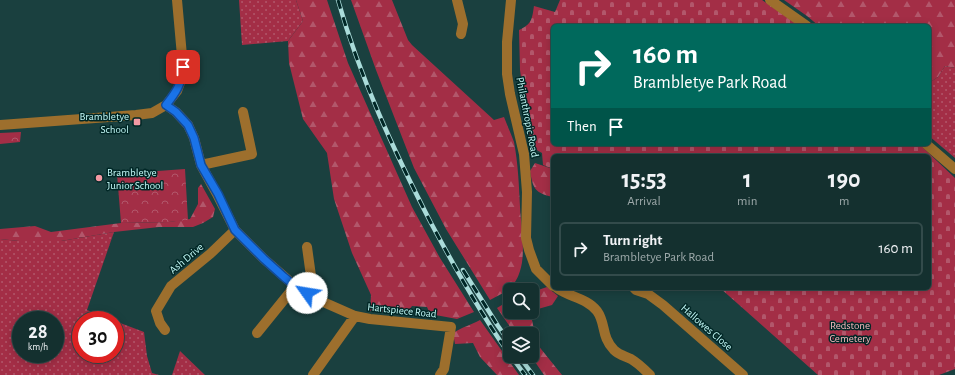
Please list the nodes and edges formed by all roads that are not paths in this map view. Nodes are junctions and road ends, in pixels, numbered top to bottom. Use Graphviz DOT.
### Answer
graph roads {
  1 [pos="177,0"];
  2 [pos="457,0"];
  3 [pos="511,0"];
  4 [pos="770,0"];
  5 [pos="804,24"];
  6 [pos="461,34"];
  7 [pos="166,105"];
  8 [pos="243,112"];
  9 [pos="0,125"];
  10 [pos="928,146"];
  11 [pos="201,165"];
  12 [pos="955,169"];
  13 [pos="235,230"];
  14 [pos="307,247"];
  15 [pos="551,284"];
  16 [pos="295,286"];
  17 [pos="559,290"];
  18 [pos="636,290"];
  19 [pos="307,293"];
  20 [pos="355,316"];
  21 [pos="165,330"];
  22 [pos="256,333"];
  23 [pos="313,375"];
  24 [pos="440,375"];
  25 [pos="650,375"];
  26 [pos="742,375"];
  1 -- 7 [label="street"];
  2 -- 6 [label="street"];
  3 -- 15 [label="street, Philanthropic Road"];
  4 -- 5 [label="street"];
  7 -- 9 [label="street"];
  7 -- 11 [label="street, Hartspiece Road"];
  8 -- 11 [label="street"];
  10 -- 12 [label="street"];
  11 -- 13 [label="street, Hartspiece Road"];
  13 -- 16 [label="street, Hartspiece Road"];
  13 -- 21 [label="street, Ash Drive"];
  14 -- 19 [label="street"];
  16 -- 19 [label="street, Hartspiece Road"];
  16 -- 22 [label="street"];
  17 -- 25 [label="street"];
  18 -- 26 [label="street, Hallowes Close"];
  19 -- 20 [label="street, Hartspiece Road"];
  20 -- 23 [label="street"];
  20 -- 24 [label="street, Hartspiece Road"];
}
